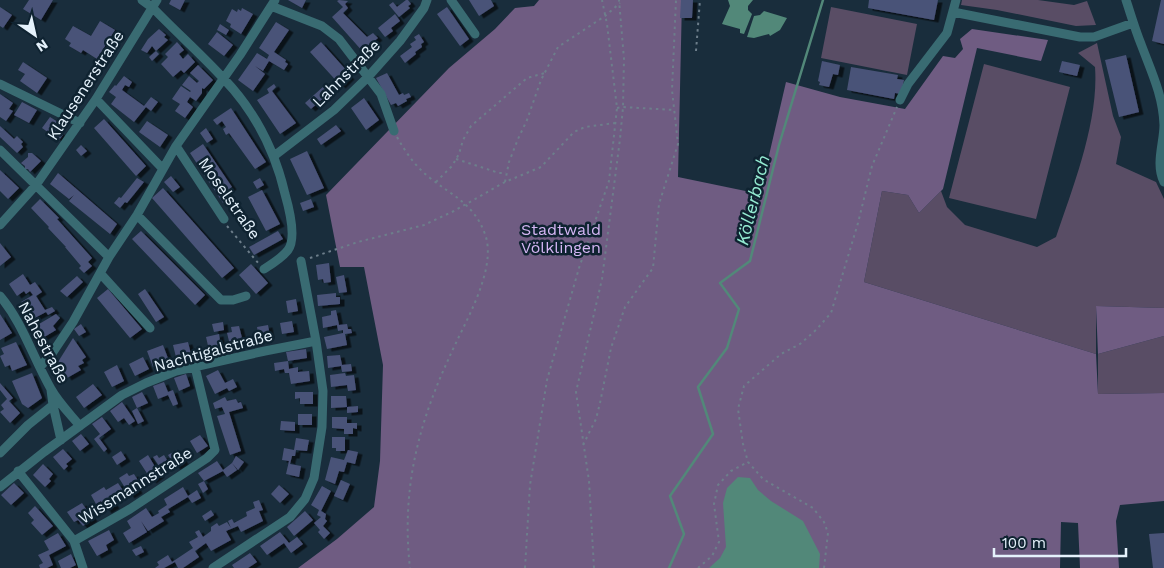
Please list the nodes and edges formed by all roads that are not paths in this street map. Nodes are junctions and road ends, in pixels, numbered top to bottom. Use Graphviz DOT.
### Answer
graph roads {
  1 [pos="142,0"];
  2 [pos="427,0"];
  3 [pos="451,0"];
  4 [pos="956,0"];
  5 [pos="1126,0"];
  6 [pos="273,3"];
  7 [pos="155,4"];
  8 [pos="953,12"];
  9 [pos="1133,23"];
  10 [pos="475,34"];
  11 [pos="368,77"];
  12 [pos="224,78"];
  13 [pos="0,84"];
  14 [pos="96,99"];
  15 [pos="900,100"];
  16 [pos="80,123"];
  17 [pos="394,131"];
  18 [pos="176,146"];
  19 [pos="0,150"];
  20 [pos="274,156"];
  21 [pos="162,168"];
  22 [pos="1164,182"];
  23 [pos="36,185"];
  24 [pos="137,214"];
  25 [pos="224,219"];
  26 [pos="0,226"];
  27 [pos="108,257"];
  28 [pos="301,261"];
  29 [pos="264,270"];
  30 [pos="100,274"];
  31 [pos="0,296"];
  32 [pos="246,296"];
  33 [pos="150,328"];
  34 [pos="316,340"];
  35 [pos="40,367"];
  36 [pos="194,367"];
  37 [pos="51,390"];
  38 [pos="53,405"];
  39 [pos="80,426"];
  40 [pos="61,440"];
  41 [pos="0,453"];
  42 [pos="18,471"];
  43 [pos="0,486"];
  44 [pos="74,541"];
  45 [pos="83,568"];
  46 [pos="213,568"];
  1 -- 7 [label="street"];
  2 -- 11 [label="street, Lahnstraße"];
  3 -- 10 [label="street"];
  4 -- 8 [label="street"];
  5 -- 9 [label="street"];
  6 -- 11 [label="street"];
  6 -- 12 [label="street"];
  7 -- 12 [label="street"];
  7 -- 14 [label="street, Klausenerstraße"];
  8 -- 9 [label="street"];
  8 -- 15 [label="street"];
  9 -- 22 [label="street"];
  11 -- 17 [label="street"];
  11 -- 20 [label="street, Lahnstraße"];
  12 -- 18 [label="street"];
  12 -- 20 [label="street"];
  13 -- 16 [label="street"];
  14 -- 16 [label="street, Klausenerstraße"];
  14 -- 21 [label="street"];
  16 -- 23 [label="street, Klausenerstraße"];
  18 -- 21 [label="street"];
  18 -- 25 [label="street, Moselstraße"];
  19 -- 23 [label="street"];
  20 -- 29 [label="street"];
  21 -- 24 [label="street"];
  23 -- 26 [label="street, Klausenerstraße"];
  23 -- 27 [label="street"];
  24 -- 27 [label="street"];
  24 -- 32 [label="street"];
  27 -- 30 [label="street"];
  28 -- 34 [label="street"];
  30 -- 33 [label="street"];
  30 -- 35 [label="street"];
  31 -- 35 [label="street, Nahestraße"];
  34 -- 36 [label="street, Nachtigalstraße"];
  34 -- 46 [label="street"];
  35 -- 37 [label="street, Nahestraße"];
  36 -- 39 [label="street, Nachtigalstraße"];
  36 -- 44 [label="street, Wissmannstraße"];
  37 -- 38 [label="street"];
  37 -- 39 [label="street, Nahestraße"];
  38 -- 40 [label="street"];
  38 -- 41 [label="street"];
  39 -- 40 [label="street, Nachtigalstraße"];
  40 -- 42 [label="street, Nachtigalstraße"];
  42 -- 43 [label="street, Nachtigalstraße"];
  42 -- 44 [label="street"];
  44 -- 45 [label="street"];
}
